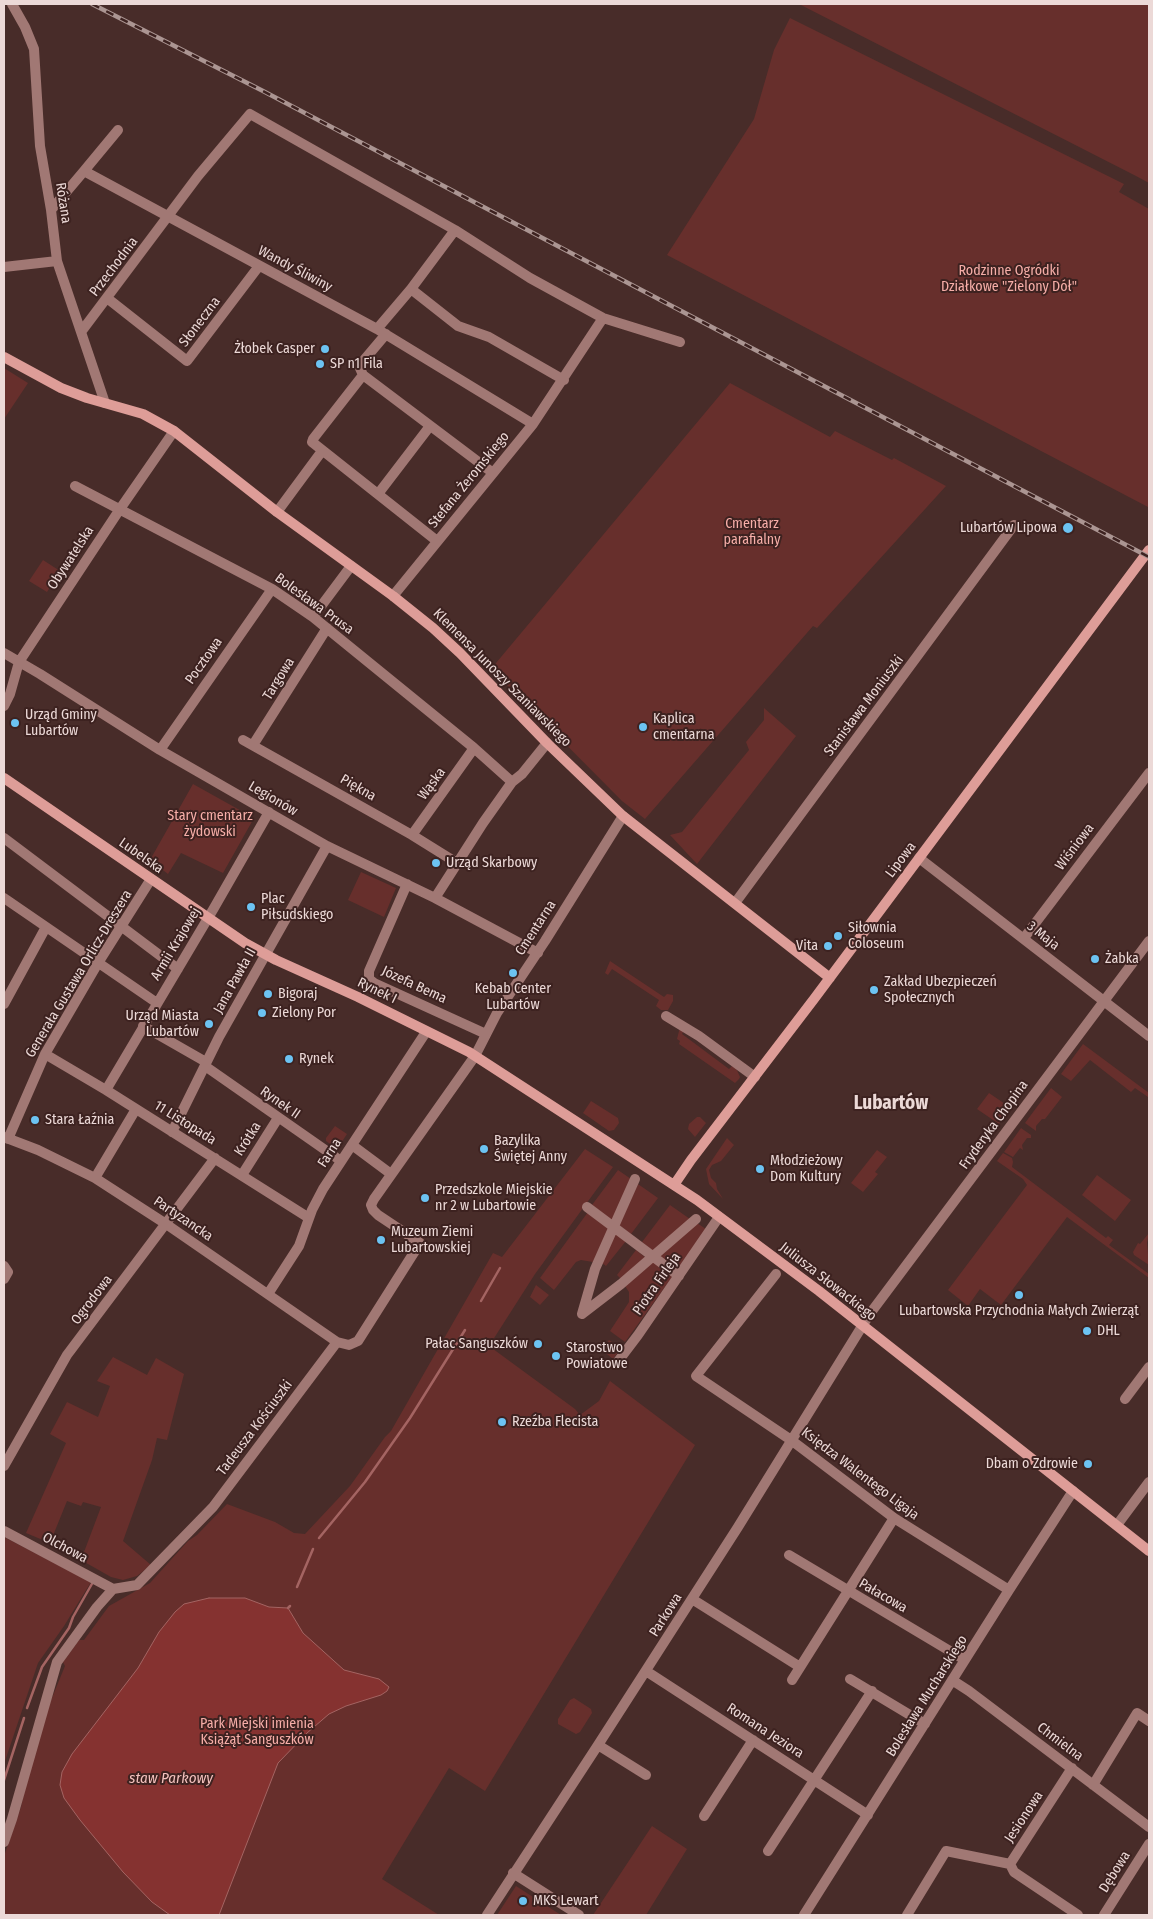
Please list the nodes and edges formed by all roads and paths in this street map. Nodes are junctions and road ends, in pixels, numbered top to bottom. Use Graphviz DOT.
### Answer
graph roads {
  1 [pos="12,4"];
  2 [pos="118,130"];
  3 [pos="84,171"];
  4 [pos="51,210"];
  5 [pos="169,218"];
  6 [pos="455,230"];
  7 [pos="57,261"];
  8 [pos="259,266"];
  9 [pos="4,267"];
  10 [pos="411,289"];
  11 [pos="108,298"];
  12 [pos="603,318"];
  13 [pos="81,332"];
  14 [pos="381,332"];
  15 [pos="680,342"];
  16 [pos="4,357"];
  17 [pos="363,375"];
  18 [pos="564,380"];
  19 [pos="105,403"];
  20 [pos="533,424"];
  21 [pos="430,426"];
  22 [pos="174,431"];
  23 [pos="322,451"];
  24 [pos="493,473"];
  25 [pos="75,486"];
  26 [pos="378,494"];
  27 [pos="120,509"];
  28 [pos="278,512"];
  29 [pos="1014,525"];
  30 [pos="438,541"];
  31 [pos="1149,550"];
  32 [pos="352,566"];
  33 [pos="272,589"];
  34 [pos="393,596"];
  35 [pos="313,617"];
  36 [pos="327,628"];
  37 [pos="4,653"];
  38 [pos="19,662"];
  39 [pos="4,706"];
  40 [pos="243,740"];
  41 [pos="547,743"];
  42 [pos="253,745"];
  43 [pos="474,748"];
  44 [pos="160,750"];
  45 [pos="1149,773"];
  46 [pos="4,778"];
  47 [pos="512,782"];
  48 [pos="268,812"];
  49 [pos="623,816"];
  50 [pos="412,835"];
  51 [pos="4,838"];
  52 [pos="327,846"];
  53 [pos="919,858"];
  54 [pos="457,863"];
  55 [pos="151,879"];
  56 [pos="407,884"];
  57 [pos="4,898"];
  58 [pos="435,898"];
  59 [pos="735,903"];
  60 [pos="208,918"];
  61 [pos="46,927"];
  62 [pos="122,928"];
  63 [pos="1024,938"];
  64 [pos="1149,941"];
  65 [pos="538,953"];
  66 [pos="265,954"];
  67 [pos="98,963"];
  68 [pos="178,969"];
  69 [pos="830,978"];
  70 [pos="1104,1000"];
  71 [pos="157,1003"];
  72 [pos="4,1004"];
  73 [pos="666,1016"];
  74 [pos="143,1026"];
  75 [pos="426,1032"];
  76 [pos="1148,1033"];
  77 [pos="486,1034"];
  78 [pos="45,1054"];
  79 [pos="476,1056"];
  80 [pos="205,1064"];
  81 [pos="754,1077"];
  82 [pos="106,1090"];
  83 [pos="136,1109"];
  84 [pos="278,1118"];
  85 [pos="172,1132"];
  86 [pos="6,1138"];
  87 [pos="352,1145"];
  88 [pos="215,1158"];
  89 [pos="341,1161"];
  90 [pos="242,1174"];
  91 [pos="391,1174"];
  92 [pos="95,1178"];
  93 [pos="635,1179"];
  94 [pos="674,1186"];
  95 [pos="587,1207"];
  96 [pos="719,1217"];
  97 [pos="309,1218"];
  98 [pos="696,1219"];
  99 [pos="166,1224"];
  100 [pos="614,1227"];
  101 [pos="654,1257"];
  102 [pos="4,1266"];
  103 [pos="776,1274"];
  104 [pos="679,1276"];
  105 [pos="4,1279"];
  106 [pos="268,1294"];
  107 [pos="862,1326"];
  108 [pos="337,1342"];
  109 [pos="616,1364"];
  110 [pos="1149,1367"];
  111 [pos="1125,1400"];
  112 [pos="791,1440"];
  113 [pos="4,1466"];
  114 [pos="1149,1482"];
  115 [pos="1074,1491"];
  116 [pos="894,1518"];
  117 [pos="1117,1525"];
  118 [pos="4,1531"];
  119 [pos="1149,1550"];
  120 [pos="789,1555"];
  121 [pos="112,1589"];
  122 [pos="1009,1590"];
  123 [pos="848,1592"];
  124 [pos="692,1599"];
  125 [pos="965,1660"];
  126 [pos="800,1667"];
  127 [pos="646,1671"];
  128 [pos="850,1679"];
  129 [pos="792,1680"];
  130 [pos="952,1680"];
  131 [pos="872,1691"];
  132 [pos="1149,1721"];
  133 [pos="925,1724"];
  134 [pos="753,1740"];
  135 [pos="598,1745"];
  136 [pos="1072,1768"];
  137 [pos="646,1775"];
  138 [pos="815,1780"];
  139 [pos="1093,1784"];
  140 [pos="868,1815"];
  141 [pos="704,1816"];
  142 [pos="1149,1827"];
  143 [pos="4,1842"];
  144 [pos="1149,1844"];
  145 [pos="768,1851"];
  146 [pos="1010,1864"];
  147 [pos="513,1873"];
  148 [pos="487,1915"];
  149 [pos="579,1915"];
  150 [pos="804,1915"];
  151 [pos="907,1915"];
  152 [pos="1078,1915"];
  153 [pos="1104,1915"];
  1 -- 4 [label="street, Różana"];
  2 -- 3 [label="street"];
  3 -- 4 [label="street"];
  3 -- 5 [label="street, Wandy Śliwiny"];
  4 -- 7 [label="street, Różana"];
  5 -- 6 [label="street, Przechodnia"];
  5 -- 8 [label="street, Wandy Śliwiny"];
  5 -- 11 [label="street, Przechodnia"];
  6 -- 10 [label="street"];
  6 -- 12 [label="street"];
  7 -- 9 [label="street"];
  7 -- 13 [label="street, Różana"];
  8 -- 11 [label="street, Słoneczna"];
  8 -- 14 [label="street, Wandy Śliwiny"];
  10 -- 14 [label="street"];
  10 -- 18 [label="street"];
  11 -- 13 [label="street, Przechodnia"];
  12 -- 15 [label="street"];
  12 -- 18 [label="street, Stefana Żeromskiego"];
  13 -- 19 [label="street, Różana"];
  14 -- 17 [label="street"];
  14 -- 20 [label="street, Wandy Śliwiny"];
  16 -- 19 [label="street, Klemensa Junoszy Szaniawskiego"];
  17 -- 21 [label="street"];
  17 -- 23 [label="street"];
  18 -- 20 [label="street, Stefana Żeromskiego"];
  19 -- 22 [label="street, Klemensa Junoszy Szaniawskiego"];
  20 -- 24 [label="street, Stefana Żeromskiego"];
  21 -- 24 [label="street"];
  21 -- 26 [label="street"];
  22 -- 27 [label="street, Obywatelska"];
  22 -- 28 [label="street, Klemensa Junoszy Szaniawskiego"];
  23 -- 26 [label="street"];
  23 -- 28 [label="street"];
  24 -- 30 [label="street, Stefana Żeromskiego"];
  25 -- 27 [label="street, Bolesława Prusa"];
  26 -- 30 [label="street"];
  27 -- 33 [label="street, Bolesława Prusa"];
  27 -- 38 [label="street, Obywatelska"];
  28 -- 32 [label="street, Klemensa Junoszy Szaniawskiego"];
  29 -- 59 [label="street, Stanisława Moniuszki"];
  30 -- 34 [label="street, Stefana Żeromskiego"];
  31 -- 53 [label="street, Lipowa"];
  32 -- 34 [label="street, Klemensa Junoszy Szaniawskiego"];
  32 -- 35 [label="street"];
  33 -- 35 [label="street, Bolesława Prusa"];
  33 -- 44 [label="street, Pocztowa"];
  34 -- 41 [label="street, Klemensa Junoszy Szaniawskiego"];
  35 -- 36 [label="street, Bolesława Prusa"];
  36 -- 42 [label="street, Targowa"];
  36 -- 43 [label="street, Bolesława Prusa"];
  37 -- 38 [label="street, Legionów"];
  38 -- 39 [label="street, Obywatelska"];
  38 -- 44 [label="street, Legionów"];
  40 -- 42 [label="street, Piękna"];
  41 -- 47 [label="street"];
  41 -- 49 [label="street, Klemensa Junoszy Szaniawskiego"];
  42 -- 50 [label="street, Piękna"];
  43 -- 47 [label="street, Bolesława Prusa"];
  43 -- 50 [label="street, Wąska"];
  44 -- 48 [label="street, Legionów"];
  45 -- 63 [label="street, Wiśniowa"];
  46 -- 55 [label="street, Lubelska"];
  47 -- 54 [label="street"];
  48 -- 52 [label="street, Legionów"];
  48 -- 60 [label="street, Armii Krajowej"];
  49 -- 59 [label="street, Klemensa Junoszy Szaniawskiego"];
  49 -- 65 [label="street, Cmentarna"];
  50 -- 54 [label="street, Piękna"];
  51 -- 62 [label="street"];
  52 -- 56 [label="street, Legionów"];
  52 -- 66 [label="street, Jana Pawła II"];
  53 -- 63 [label="street, 3 Maja"];
  53 -- 69 [label="street, Lipowa"];
  54 -- 58 [label="street"];
  55 -- 60 [label="street, Lubelska"];
  55 -- 62 [label="street, Generała Gustawa Orlicz-Dreszera"];
  56 -- 58 [label="street, Legionów"];
  56 -- 77 [label="street, Józefa Bema"];
  57 -- 61 [label="street"];
  58 -- 65 [label="street, Legionów"];
  59 -- 69 [label="street, Klemensa Junoszy Szaniawskiego"];
  60 -- 66 [label="street, Lubelska"];
  60 -- 68 [label="street, Armii Krajowej"];
  61 -- 67 [label="street"];
  61 -- 72 [label="street"];
  62 -- 67 [label="street, Generała Gustawa Orlicz-Dreszera"];
  62 -- 68 [label="street"];
  63 -- 70 [label="street, 3 Maja"];
  64 -- 70 [label="street, Fryderyka Chopina"];
  65 -- 77 [label="street, Cmentarna"];
  66 -- 75 [label="street, Rynek I"];
  66 -- 80 [label="street, Jana Pawła II"];
  67 -- 71 [label="street"];
  67 -- 78 [label="street, Generała Gustawa Orlicz-Dreszera"];
  68 -- 71 [label="street, Armii Krajowej"];
  69 -- 81 [label="street, Lipowa"];
  70 -- 76 [label="street, 3 Maja"];
  70 -- 107 [label="street, Fryderyka Chopina"];
  71 -- 74 [label="street, Armii Krajowej"];
  73 -- 81 [label="street"];
  74 -- 80 [label="street, Rynek II"];
  74 -- 82 [label="street, Armii Krajowej"];
  75 -- 79 [label="street, Rynek I"];
  75 -- 87 [label="street, Farna"];
  77 -- 79 [label="street, Cmentarna"];
  78 -- 82 [label="street, 11 Listopada"];
  78 -- 86 [label="street, Generała Gustawa Orlicz-Dreszera"];
  79 -- 91 [label="street"];
  79 -- 94 [label="street, Juliusza Słowackiego"];
  80 -- 84 [label="street, Rynek II"];
  80 -- 85 [label="street, Jana Pawła II"];
  81 -- 94 [label="street, Lipowa"];
  82 -- 83 [label="street, 11 Listopada"];
  83 -- 85 [label="street, 11 Listopada"];
  83 -- 92 [label="street"];
  84 -- 89 [label="street, Rynek II"];
  84 -- 90 [label="street, Krótka"];
  85 -- 88 [label="street, 11 Listopada"];
  86 -- 92 [label="street, Partyzancka"];
  87 -- 89 [label="street, Farna"];
  87 -- 91 [label="street"];
  88 -- 90 [label="street, 11 Listopada"];
  88 -- 99 [label="street, Ogrodowa"];
  89 -- 97 [label="street, Farna"];
  90 -- 97 [label="street, 11 Listopada"];
  91 -- 108 [label="street"];
  92 -- 99 [label="street, Partyzancka"];
  93 -- 100 [label="street"];
  94 -- 96 [label="street, Juliusza Słowackiego"];
  95 -- 100 [label="street"];
  96 -- 104 [label="street, Piotra Firleja"];
  96 -- 107 [label="street, Juliusza Słowackiego"];
  97 -- 106 [label="street, Farna"];
  98 -- 101 [label="street"];
  99 -- 106 [label="street, Partyzancka"];
  99 -- 113 [label="street, Ogrodowa"];
  100 -- 101 [label="street"];
  100 -- 101 [label="street"];
  101 -- 104 [label="street"];
  102 -- 105 [label="street"];
  103 -- 112 [label="street, Księdza Walentego Ligaja"];
  104 -- 109 [label="street, Piotra Firleja"];
  106 -- 108 [label="street, Partyzancka"];
  107 -- 112 [label="street, Parkowa"];
  107 -- 115 [label="street, Juliusza Słowackiego"];
  108 -- 121 [label="street, Tadeusza Kościuszki"];
  110 -- 111 [label="street"];
  112 -- 116 [label="street, Księdza Walentego Ligaja"];
  112 -- 124 [label="street, Parkowa"];
  114 -- 117 [label="street"];
  115 -- 117 [label="street, Juliusza Słowackiego"];
  115 -- 122 [label="street, Bolesława Mucharskiego"];
  116 -- 122 [label="street, Księdza Walentego Ligaja"];
  116 -- 123 [label="street"];
  117 -- 119 [label="street, Juliusza Słowackiego"];
  118 -- 121 [label="street, Olchowa"];
  120 -- 123 [label="street, Pałacowa"];
  121 -- 143 [label="street"];
  122 -- 125 [label="street, Bolesława Mucharskiego"];
  123 -- 125 [label="street, Pałacowa"];
  123 -- 126 [label="street"];
  124 -- 126 [label="street"];
  124 -- 127 [label="street, Parkowa"];
  125 -- 130 [label="street, Bolesława Mucharskiego"];
  126 -- 129 [label="street"];
  127 -- 134 [label="street, Romana Jeziora"];
  127 -- 135 [label="street, Parkowa"];
  128 -- 131 [label="street"];
  130 -- 133 [label="street, Bolesława Mucharskiego"];
  130 -- 136 [label="street, Chmielna"];
  131 -- 133 [label="street"];
  131 -- 138 [label="street"];
  132 -- 139 [label="street"];
  133 -- 140 [label="street, Bolesława Mucharskiego"];
  134 -- 138 [label="street, Romana Jeziora"];
  134 -- 141 [label="street"];
  135 -- 137 [label="street"];
  135 -- 147 [label="street, Parkowa"];
  136 -- 139 [label="street, Chmielna"];
  136 -- 146 [label="street, Jesionowa"];
  138 -- 140 [label="street, Romana Jeziora"];
  138 -- 145 [label="street"];
  139 -- 142 [label="street, Chmielna"];
  140 -- 150 [label="street, Bolesława Mucharskiego"];
  144 -- 153 [label="street, Dębowa"];
  146 -- 151 [label="street, Jesionowa"];
  146 -- 152 [label="street"];
  147 -- 148 [label="street, Parkowa"];
  147 -- 149 [label="street"];
}
